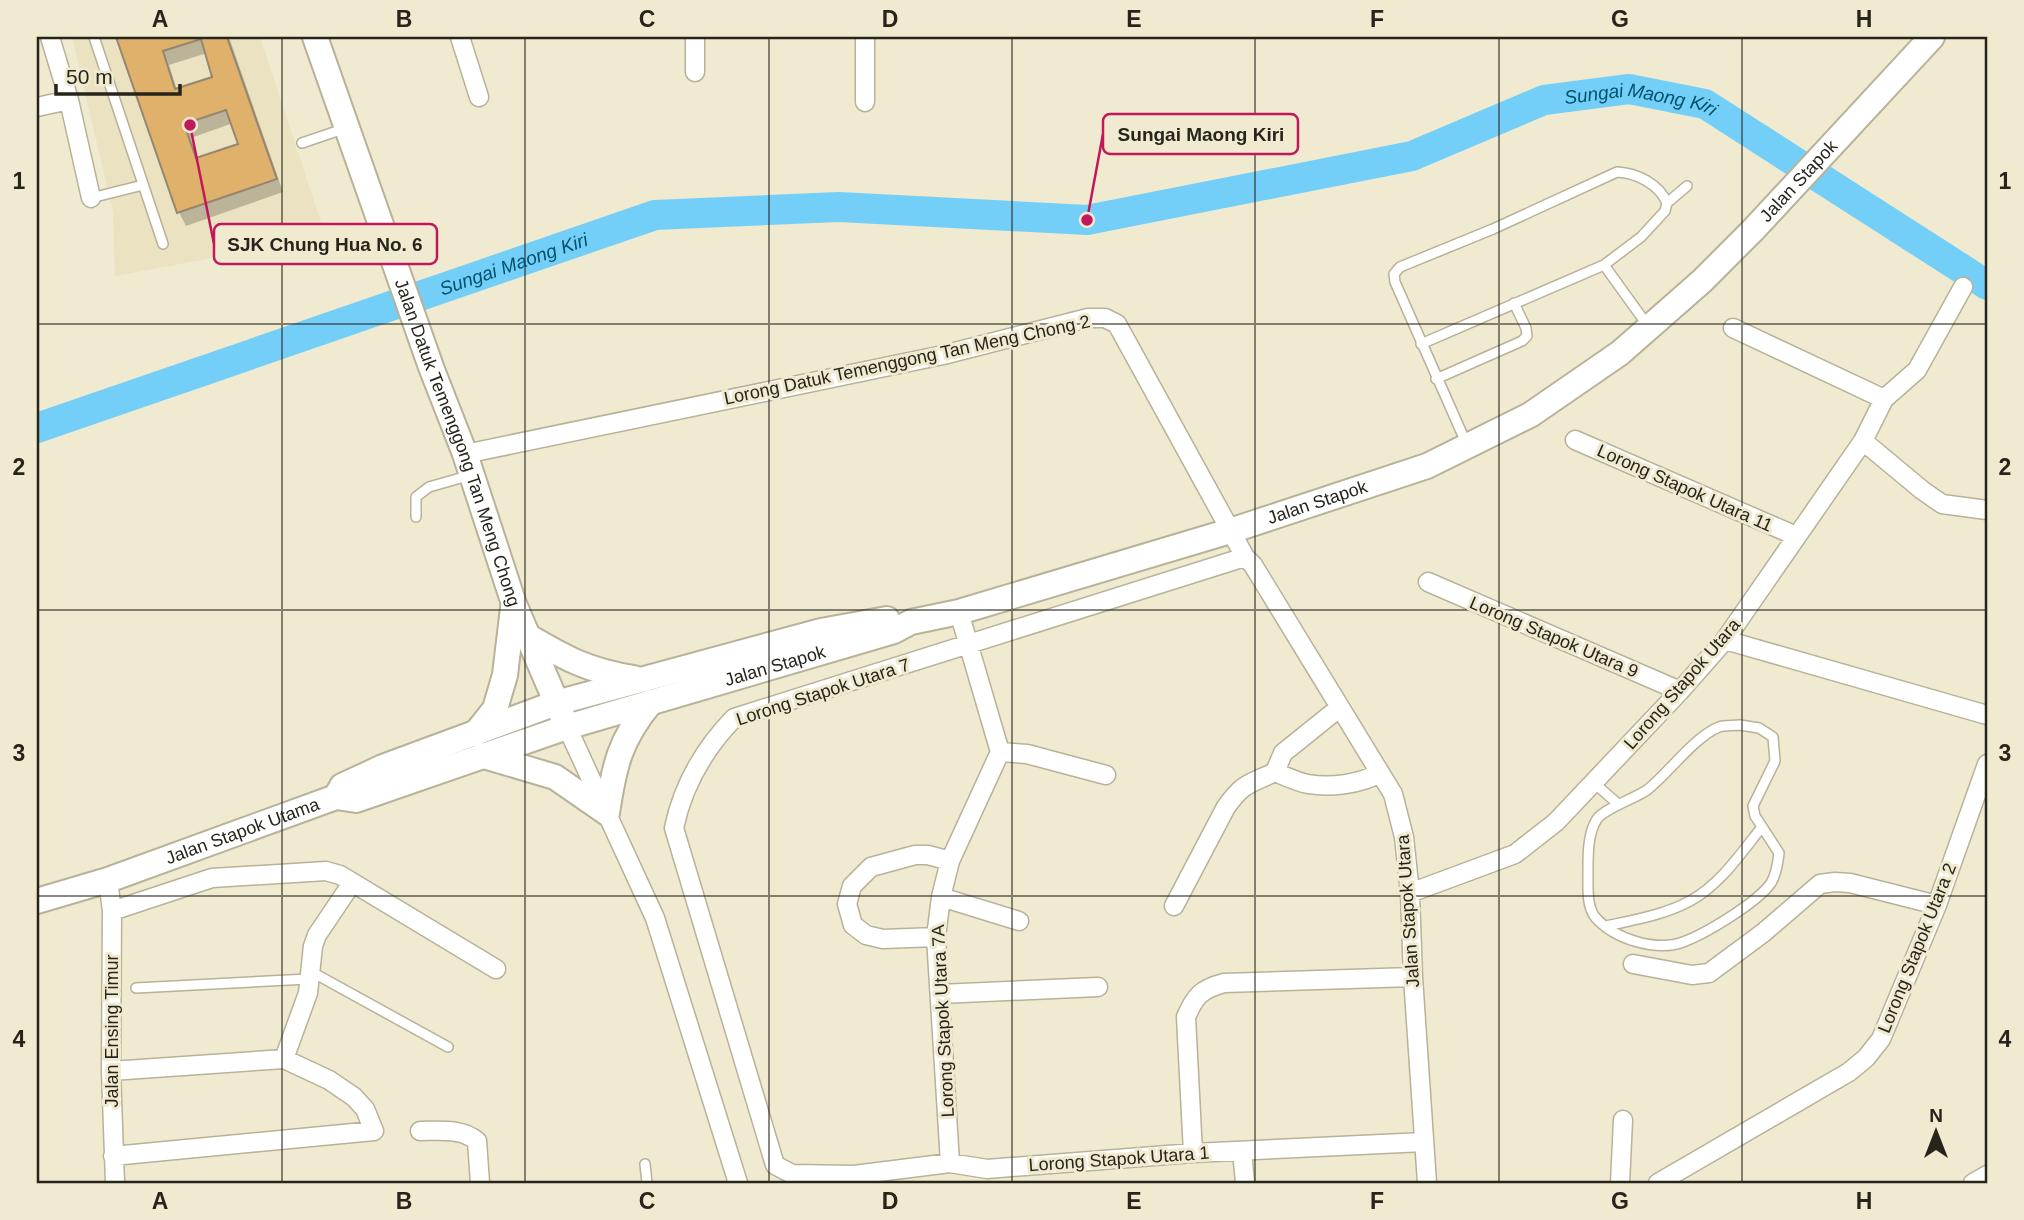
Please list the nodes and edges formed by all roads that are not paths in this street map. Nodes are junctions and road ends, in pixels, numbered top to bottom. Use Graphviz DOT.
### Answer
graph roads {
  1 [pos="50,37"];
  2 [pos="94,37"];
  3 [pos="315,37"];
  4 [pos="460,37"];
  5 [pos="695,37"];
  6 [pos="864,37"];
  7 [pos="1932,37"];
  8 [pos="695,72"];
  9 [pos="479,97"];
  10 [pos="69,100"];
  11 [pos="865,102"];
  12 [pos="37,107"];
  13 [pos="348,127"];
  14 [pos="302,143"];
  15 [pos="143,185"];
  16 [pos="1687,186"];
  17 [pos="91,198"];
  18 [pos="1667,203"];
  19 [pos="163,244"];
  20 [pos="1604,265"];
  21 [pos="1963,287"];
  22 [pos="1514,303"];
  23 [pos="1649,328"];
  24 [pos="1733,328"];
  25 [pos="1421,344"];
  26 [pos="1436,379"];
  27 [pos="1884,399"];
  28 [pos="1575,440"];
  29 [pos="1863,441"];
  30 [pos="1468,447"];
  31 [pos="469,464"];
  32 [pos="1987,510"];
  33 [pos="416,517"];
  34 [pos="1230,531"];
  35 [pos="1796,536"];
  36 [pos="1245,556"];
  37 [pos="1427,582"];
  38 [pos="514,604"];
  39 [pos="959,612"];
  40 [pos="911,622"];
  41 [pos="526,635"];
  42 [pos="1725,640"];
  43 [pos="970,644"];
  44 [pos="664,675"];
  45 [pos="1680,691"];
  46 [pos="651,702"];
  47 [pos="556,703"];
  48 [pos="1339,708"];
  49 [pos="1987,715"];
  50 [pos="567,727"];
  51 [pos="479,745"];
  52 [pos="1000,752"];
  53 [pos="1987,764"];
  54 [pos="1275,772"];
  55 [pos="1380,773"];
  56 [pos="1106,775"];
  57 [pos="1593,782"];
  58 [pos="1618,804"];
  59 [pos="607,813"];
  60 [pos="1762,827"];
  61 [pos="950,861"];
  62 [pos="108,880"];
  63 [pos="352,883"];
  64 [pos="1410,892"];
  65 [pos="941,897"];
  66 [pos="37,901"];
  67 [pos="1937,905"];
  68 [pos="1174,906"];
  69 [pos="112,911"];
  70 [pos="1019,921"];
  71 [pos="1606,926"];
  72 [pos="936,937"];
  73 [pos="1633,964"];
  74 [pos="496,969"];
  75 [pos="309,975"];
  76 [pos="1413,977"];
  77 [pos="1098,987"];
  78 [pos="136,988"];
  79 [pos="940,994"];
  80 [pos="448,1047"];
  81 [pos="284,1059"];
  82 [pos="111,1071"];
  83 [pos="1623,1120"];
  84 [pos="420,1131"];
  85 [pos="1424,1142"];
  86 [pos="1242,1151"];
  87 [pos="1192,1153"];
  88 [pos="113,1156"];
  89 [pos="950,1163"];
  90 [pos="645,1164"];
  91 [pos="775,1165"];
  92 [pos="1987,1175"];
  93 [pos="988,1176"];
  94 [pos="1665,1181"];
  95 [pos="115,1183"];
  96 [pos="480,1183"];
  97 [pos="647,1183"];
  98 [pos="738,1183"];
  99 [pos="1245,1183"];
  100 [pos="1427,1183"];
  101 [pos="1620,1183"];
  102 [pos="1973,1183"];
  1 -- 10 [label="street"];
  2 -- 15 [label="lane"];
  3 -- 13 [label="main road, Jalan Datuk Temenggong Tan Meng Chong"];
  4 -- 9 [label="street"];
  5 -- 8 [label="street"];
  6 -- 11 [label="street"];
  7 -- 23 [label="main road, Jalan Stapok"];
  10 -- 12 [label="street"];
  10 -- 17 [label="street"];
  13 -- 14 [label="lane"];
  13 -- 31 [label="main road, Jalan Datuk Temenggong Tan Meng Chong"];
  15 -- 17 [label="lane"];
  15 -- 19 [label="lane"];
  16 -- 18 [label="lane"];
  18 -- 20 [label="lane"];
  18 -- 25 [label="lane"];
  20 -- 22 [label="lane"];
  20 -- 23 [label="lane"];
  21 -- 27 [label="street"];
  22 -- 25 [label="lane"];
  22 -- 26 [label="lane"];
  23 -- 30 [label="main road, Jalan Stapok"];
  24 -- 27 [label="street"];
  25 -- 26 [label="lane"];
  26 -- 30 [label="lane"];
  27 -- 29 [label="street, Lorong Stapok Utara"];
  28 -- 35 [label="street, Lorong Stapok Utara 11"];
  29 -- 32 [label="street"];
  29 -- 35 [label="street, Lorong Stapok Utara"];
  30 -- 34 [label="main road, Jalan Stapok"];
  31 -- 33 [label="lane"];
  31 -- 34 [label="street, Lorong Datuk Temenggong Tan Meng Chong 2"];
  31 -- 38 [label="main road, Jalan Datuk Temenggong Tan Meng Chong"];
  34 -- 36 [label="street, Lorong Datuk Temenggong Tan Meng Chong 2"];
  34 -- 39 [label="main road, Jalan Stapok"];
  35 -- 42 [label="street, Lorong Stapok Utara"];
  36 -- 43 [label="street, Lorong Stapok Utara 7"];
  36 -- 48 [label="street, Jalan Stapok Utara"];
  37 -- 45 [label="street, Lorong Stapok Utara 9"];
  38 -- 41 [label="main road, Jalan Datuk Temenggong Tan Meng Chong"];
  38 -- 51 [label="main road"];
  39 -- 40 [label="main road, Jalan Stapok"];
  39 -- 43 [label="street"];
  40 -- 44 [label="main road"];
  40 -- 46 [label="main road, Jalan Stapok"];
  41 -- 44 [label="main road"];
  41 -- 47 [label="main road, Jalan Datuk Temenggong Tan Meng Chong"];
  42 -- 45 [label="street, Lorong Stapok Utara"];
  42 -- 49 [label="street"];
  43 -- 52 [label="street"];
  43 -- 91 [label="street, Lorong Stapok Utara 7"];
  44 -- 47 [label="main road"];
  45 -- 57 [label="street, Lorong Stapok Utara"];
  46 -- 50 [label="main road, Jalan Stapok"];
  46 -- 59 [label="main road"];
  47 -- 50 [label="main road, Jalan Datuk Temenggong Tan Meng Chong"];
  47 -- 51 [label="main road"];
  48 -- 54 [label="street"];
  48 -- 55 [label="street, Jalan Stapok Utara"];
  50 -- 51 [label="main road, Jalan Stapok Utama"];
  50 -- 59 [label="street"];
  51 -- 59 [label="main road"];
  51 -- 62 [label="main road, Jalan Stapok Utama"];
  52 -- 56 [label="street"];
  52 -- 61 [label="street, Lorong Stapok Utara 7A"];
  53 -- 67 [label="street, Lorong Stapok Utara 2"];
  54 -- 55 [label="street"];
  54 -- 68 [label="street"];
  55 -- 64 [label="street, Jalan Stapok Utara"];
  57 -- 58 [label="lane"];
  57 -- 64 [label="street, Lorong Stapok Utara"];
  58 -- 60 [label="lane"];
  58 -- 71 [label="lane"];
  59 -- 98 [label="street"];
  60 -- 71 [label="lane"];
  60 -- 71 [label="lane"];
  61 -- 65 [label="street, Lorong Stapok Utara 7A"];
  61 -- 72 [label="street"];
  62 -- 66 [label="main road, Jalan Stapok Utama"];
  62 -- 69 [label="street, Jalan Ensing Timur"];
  63 -- 69 [label="street"];
  63 -- 74 [label="street"];
  63 -- 75 [label="street"];
  64 -- 76 [label="street, Jalan Stapok Utara"];
  65 -- 70 [label="street"];
  65 -- 72 [label="street, Lorong Stapok Utara 7A"];
  67 -- 73 [label="street"];
  67 -- 94 [label="street, Lorong Stapok Utara 2"];
  69 -- 82 [label="street, Jalan Ensing Timur"];
  72 -- 79 [label="street, Lorong Stapok Utara 7A"];
  75 -- 78 [label="lane"];
  75 -- 80 [label="lane"];
  75 -- 81 [label="street"];
  76 -- 85 [label="street, Jalan Stapok Utara"];
  76 -- 87 [label="street"];
  77 -- 79 [label="street"];
  79 -- 89 [label="street, Lorong Stapok Utara 7A"];
  81 -- 82 [label="street"];
  81 -- 88 [label="street"];
  82 -- 88 [label="street, Jalan Ensing Timur"];
  83 -- 101 [label="street"];
  84 -- 96 [label="street"];
  85 -- 86 [label="street, Lorong Stapok Utara 1"];
  85 -- 100 [label="street, Jalan Stapok Utara"];
  86 -- 87 [label="street, Lorong Stapok Utara 1"];
  86 -- 99 [label="street"];
  87 -- 93 [label="street, Lorong Stapok Utara 1"];
  88 -- 95 [label="street, Jalan Ensing Timur"];
  89 -- 91 [label="street, Lorong Stapok Utara 1"];
  89 -- 93 [label="street, Lorong Stapok Utara 1"];
  90 -- 97 [label="lane"];
  92 -- 102 [label="street"];
}
